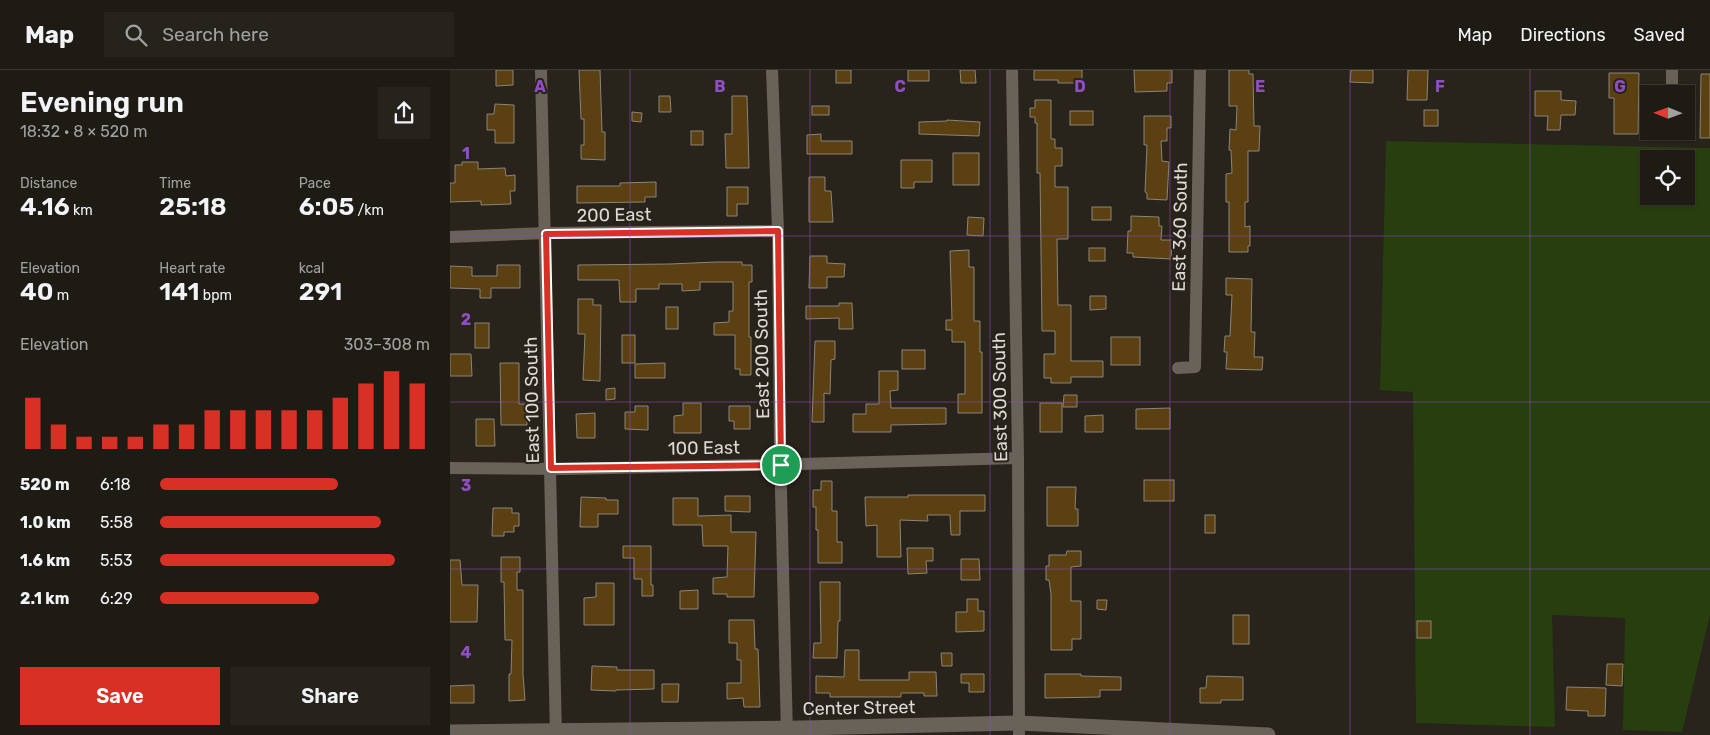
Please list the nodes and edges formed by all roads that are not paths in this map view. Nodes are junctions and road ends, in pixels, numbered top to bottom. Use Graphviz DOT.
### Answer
graph roads {
  1 [pos="541,70"];
  2 [pos="772,70"];
  3 [pos="1012,70"];
  4 [pos="1200,70"];
  5 [pos="1672,70"];
  6 [pos="1672,85"];
  7 [pos="778,231"];
  8 [pos="546,234"];
  9 [pos="450,237"];
  10 [pos="1178,368"];
  11 [pos="1018,458"];
  12 [pos="781,465"];
  13 [pos="450,468"];
  14 [pos="551,468"];
  15 [pos="1019,729"];
  16 [pos="450,732"];
  17 [pos="556,732"];
  18 [pos="787,732"];
  19 [pos="1268,735"];
  1 -- 8 [label="street, East 100 South"];
  2 -- 7 [label="street, East 200 South"];
  3 -- 11 [label="street, East 300 South"];
  4 -- 10 [label="street, East 360 South"];
  5 -- 6 [label="street"];
  7 -- 8 [label="street, 200 East"];
  7 -- 12 [label="street, East 200 South"];
  8 -- 9 [label="street, 200 East"];
  8 -- 14 [label="street, East 100 South"];
  11 -- 12 [label="street, 100 East"];
  11 -- 15 [label="street, East 300 South"];
  12 -- 14 [label="street, 100 East"];
  12 -- 18 [label="street, East 200 South"];
  13 -- 14 [label="street, 100 East"];
  14 -- 17 [label="street, East 100 South"];
  15 -- 18 [label="street, Center Street"];
  15 -- 19 [label="street, Center Street"];
  16 -- 17 [label="street, Center Street"];
  17 -- 18 [label="street, Center Street"];
}
